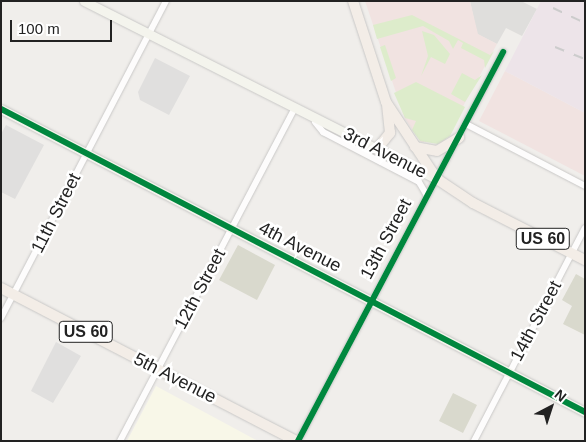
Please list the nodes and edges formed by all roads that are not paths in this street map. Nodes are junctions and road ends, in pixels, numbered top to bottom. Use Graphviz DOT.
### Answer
graph roads {
  1 [pos="84,1"];
  2 [pos="166,1"];
  3 [pos="353,1"];
  4 [pos="148,35"];
  5 [pos="503,52"];
  6 [pos="386,102"];
  7 [pos="1,109"];
  8 [pos="294,110"];
  9 [pos="315,122"];
  10 [pos="466,124"];
  11 [pos="458,138"];
  12 [pos="415,147"];
  13 [pos="377,149"];
  14 [pos="87,153"];
  15 [pos="437,179"];
  16 [pos="585,186"];
  17 [pos="426,194"];
  18 [pos="232,228"];
  19 [pos="585,228"];
  20 [pos="572,253"];
  21 [pos="585,260"];
  22 [pos="1,288"];
  23 [pos="14,294"];
  24 [pos="371,300"];
  25 [pos="1,318"];
  26 [pos="158,369"];
  27 [pos="509,372"];
  28 [pos="585,412"];
  29 [pos="120,441"];
  30 [pos="297,441"];
  31 [pos="474,441"];
  1 -- 4 [label="street, 3rd Avenue"];
  2 -- 4 [label="street, 11th Street"];
  3 -- 6 [label="main road, US 60"];
  4 -- 8 [label="street, 3rd Avenue"];
  4 -- 14 [label="street, 11th Street"];
  5 -- 10 [label="street, 13th Street"];
  6 -- 12 [label="main road, US 60"];
  6 -- 13 [label="main road"];
  7 -- 14 [label="street, 4th Avenue"];
  8 -- 9 [label="street, 3rd Avenue"];
  8 -- 18 [label="street, 12th Street"];
  9 -- 13 [label="street, 3rd Avenue"];
  9 -- 17 [label="street, 3rd Avenue"];
  10 -- 11 [label="street, 13th Street"];
  10 -- 16 [label="street"];
  11 -- 12 [label="main road"];
  11 -- 15 [label="street, 13th Street"];
  12 -- 15 [label="main road, US 60"];
  13 -- 15 [label="street, 3rd Avenue"];
  14 -- 18 [label="street, 4th Avenue"];
  14 -- 23 [label="street, 11th Street"];
  15 -- 17 [label="street, 13th Street"];
  15 -- 20 [label="main road, 3rd Avenue / US 60"];
  17 -- 24 [label="street, 13th Street"];
  18 -- 24 [label="street, 4th Avenue"];
  18 -- 26 [label="street, 12th Street"];
  19 -- 20 [label="street, 14th Street"];
  20 -- 21 [label="main road, 3rd Avenue / US 60"];
  20 -- 27 [label="street, 14th Street"];
  22 -- 23 [label="main road, 5th Avenue / US 60"];
  23 -- 25 [label="street, 11th Street"];
  23 -- 26 [label="main road, 5th Avenue / US 60"];
  24 -- 27 [label="street, 4th Avenue"];
  24 -- 30 [label="street, 13th Street"];
  26 -- 29 [label="street, 12th Street"];
  26 -- 30 [label="main road, 5th Avenue / US 60"];
  27 -- 28 [label="street, 4th Avenue"];
  27 -- 31 [label="street, 14th Street"];
}
